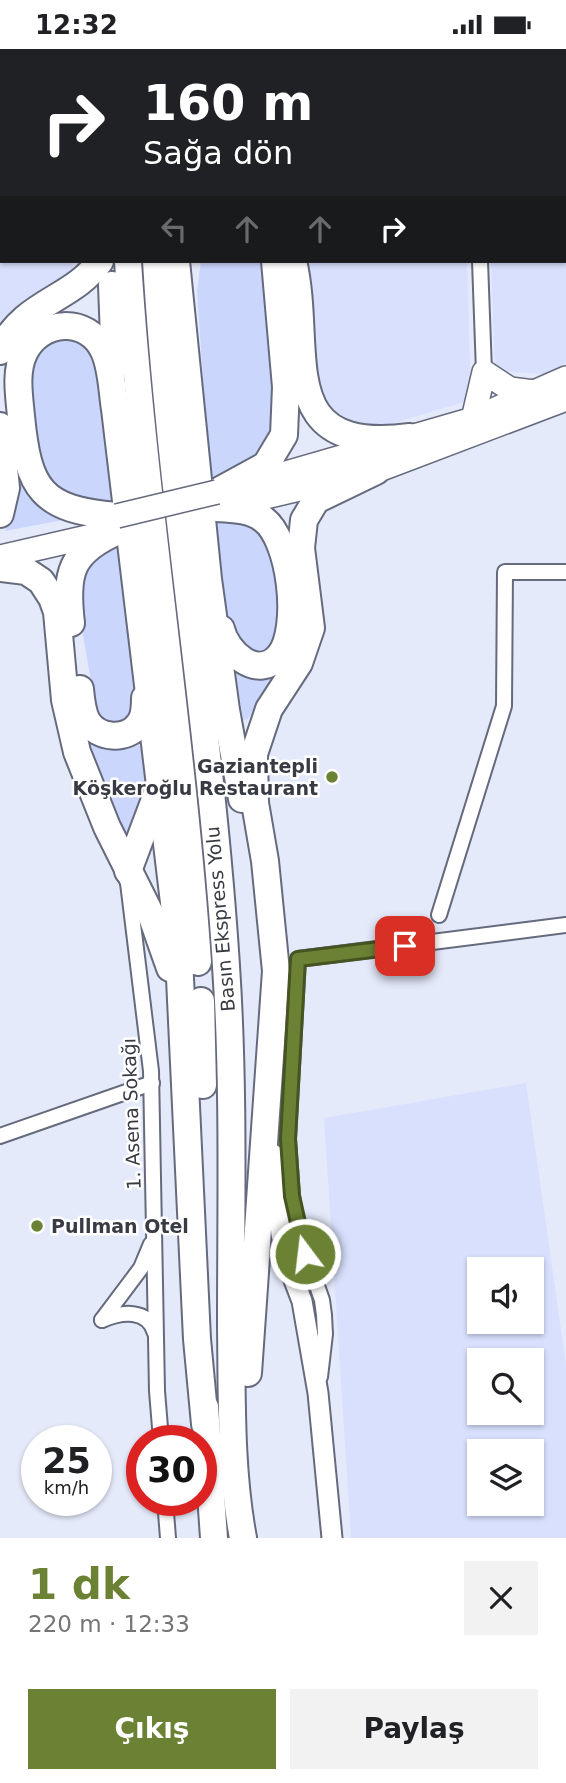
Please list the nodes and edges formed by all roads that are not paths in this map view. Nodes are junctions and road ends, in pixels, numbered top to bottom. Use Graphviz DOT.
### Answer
graph roads {
  1 [pos="98,263"];
  2 [pos="112,263"];
  3 [pos="128,263"];
  4 [pos="156,263"];
  5 [pos="176,263"];
  6 [pos="188,263"];
  7 [pos="275,263"];
  8 [pos="293,263"];
  9 [pos="480,263"];
  10 [pos="185,347"];
  11 [pos="0,351"];
  12 [pos="484,372"];
  13 [pos="566,378"];
  14 [pos="534,392"];
  15 [pos="566,399"];
  16 [pos="115,409"];
  17 [pos="473,419"];
  18 [pos="0,426"];
  19 [pos="410,437"];
  20 [pos="376,471"];
  21 [pos="217,500"];
  22 [pos="0,514"];
  23 [pos="117,524"];
  24 [pos="0,546"];
  25 [pos="0,557"];
  26 [pos="0,568"];
  27 [pos="566,572"];
  28 [pos="208,579"];
  29 [pos="145,671"];
  30 [pos="160,785"];
  31 [pos="128,871"];
  32 [pos="269,895"];
  33 [pos="439,915"];
  34 [pos="566,925"];
  35 [pos="183,1042"];
  36 [pos="152,1083"];
  37 [pos="268,1093"];
  38 [pos="0,1136"];
  39 [pos="155,1233"];
  40 [pos="157,1342"];
  41 [pos="318,1393"];
  42 [pos="205,1424"];
  43 [pos="160,1425"];
  44 [pos="166,1516"];
  45 [pos="168,1538"];
  46 [pos="214,1538"];
  47 [pos="245,1538"];
  48 [pos="332,1538"];
  1 -- 11 [label="highway"];
  2 -- 16 [label="highway"];
  3 -- 42 [label="highway, Basın Ekspress Yolu"];
  4 -- 47 [label="highway, Basın Ekspress Yolu"];
  5 -- 10 [label="highway"];
  6 -- 10 [label="highway"];
  7 -- 21 [label="highway"];
  8 -- 19 [label="highway"];
  9 -- 12 [label="street"];
  10 -- 28 [label="highway"];
  12 -- 14 [label="main road"];
  12 -- 17 [label="main road"];
  13 -- 14 [label="main road"];
  14 -- 17 [label="main road"];
  15 -- 20 [label="main road"];
  16 -- 23 [label="highway"];
  16 -- 29 [label="highway"];
  17 -- 19 [label="main road"];
  18 -- 22 [label="highway"];
  19 -- 21 [label="main road"];
  20 -- 21 [label="main road"];
  20 -- 32 [label="highway"];
  21 -- 23 [label="main road"];
  21 -- 28 [label="highway"];
  23 -- 24 [label="main road"];
  23 -- 25 [label="main road"];
  23 -- 29 [label="highway"];
  26 -- 31 [label="highway"];
  27 -- 33 [label="street"];
  28 -- 32 [label="highway"];
  29 -- 30 [label="highway"];
  30 -- 31 [label="highway"];
  30 -- 35 [label="highway"];
  31 -- 35 [label="highway"];
  31 -- 36 [label="street, 1. Asena Sokağı"];
  32 -- 37 [label="highway"];
  34 -- 41 [label="street"];
  35 -- 42 [label="highway"];
  36 -- 38 [label="street"];
  36 -- 39 [label="street, 1. Asena Sokağı"];
  37 -- 41 [label="street"];
  37 -- 47 [label="highway"];
  39 -- 40 [label="street, 1. Asena Sokağı"];
  39 -- 40 [label="street"];
  40 -- 43 [label="street, 1. Asena Sokağı"];
  41 -- 48 [label="street"];
  42 -- 46 [label="highway, Basın Ekspress Yolu"];
  44 -- 45 [label="street"];
}
